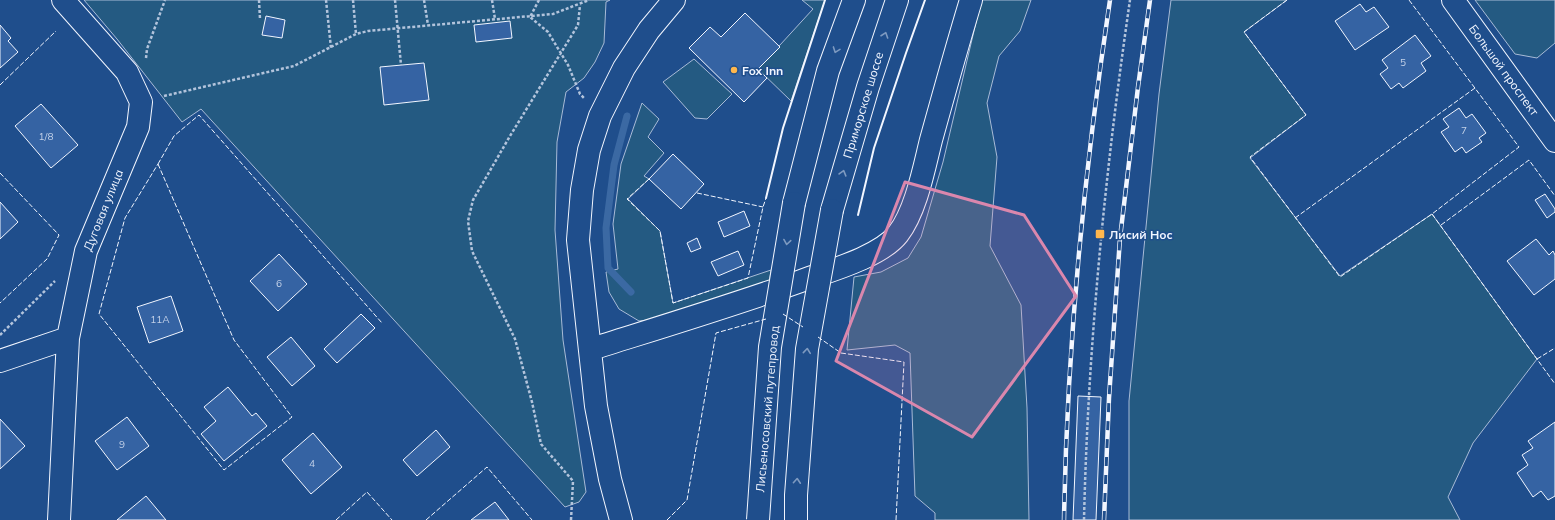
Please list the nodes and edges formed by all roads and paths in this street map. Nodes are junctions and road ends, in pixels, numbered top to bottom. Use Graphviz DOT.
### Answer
graph roads {
  1 [pos="63,0"];
  2 [pos="165,0"];
  3 [pos="259,0"];
  4 [pos="326,0"];
  5 [pos="353,0"];
  6 [pos="396,0"];
  7 [pos="424,0"];
  8 [pos="492,0"];
  9 [pos="539,0"];
  10 [pos="589,0"];
  11 [pos="674,0"];
  12 [pos="854,0"];
  13 [pos="897,0"];
  14 [pos="971,0"];
  15 [pos="1130,0"];
  16 [pos="1453,0"];
  17 [pos="580,5"];
  18 [pos="530,17"];
  19 [pos="260,19"];
  20 [pos="494,19"];
  21 [pos="428,25"];
  22 [pos="398,28"];
  23 [pos="356,34"];
  24 [pos="331,48"];
  25 [pos="561,54"];
  26 [pos="145,64"];
  27 [pos="401,65"];
  28 [pos="141,102"];
  29 [pos="600,116"];
  30 [pos="1555,141"];
  31 [pos="59,277"];
  32 [pos="0,335"];
  33 [pos="68,338"];
  34 [pos="590,349"];
  35 [pos="0,361"];
  36 [pos="59,520"];
  37 [pos="570,520"];
  38 [pos="621,520"];
  39 [pos="758,520"];
  40 [pos="796,520"];
  41 [pos="1084,520"];
  1 -- 28 [label="street"];
  2 -- 26 [label="path"];
  3 -- 19 [label="path"];
  4 -- 24 [label="path"];
  5 -- 23 [label="path"];
  6 -- 22 [label="path"];
  7 -- 21 [label="path"];
  8 -- 20 [label="path"];
  9 -- 18 [label="path"];
  10 -- 17 [label="path"];
  11 -- 29 [label="street"];
  12 -- 39 [label="street, Лисьеносовский путепровод, one-way, bridge"];
  40 -- 13 [label="street, Приморское шоссе, one-way, bridge"];
  14 -- 34 [label="street"];
  15 -- 41 [label="path"];
  16 -- 30 [label="street, Большой проспект"];
  17 -- 18 [label="path"];
  17 -- 25 [label="path"];
  18 -- 20 [label="path"];
  18 -- 25 [label="path"];
  20 -- 21 [label="path"];
  21 -- 22 [label="path"];
  22 -- 23 [label="path"];
  22 -- 27 [label="path"];
  23 -- 24 [label="path"];
  24 -- 28 [label="path"];
  25 -- 29 [label="path"];
  25 -- 37 [label="path"];
  28 -- 33 [label="street, Дуговая улица"];
  29 -- 34 [label="street"];
  31 -- 32 [label="path"];
  33 -- 35 [label="street"];
  33 -- 36 [label="street, Дуговая улица"];
  34 -- 38 [label="street"];
}
